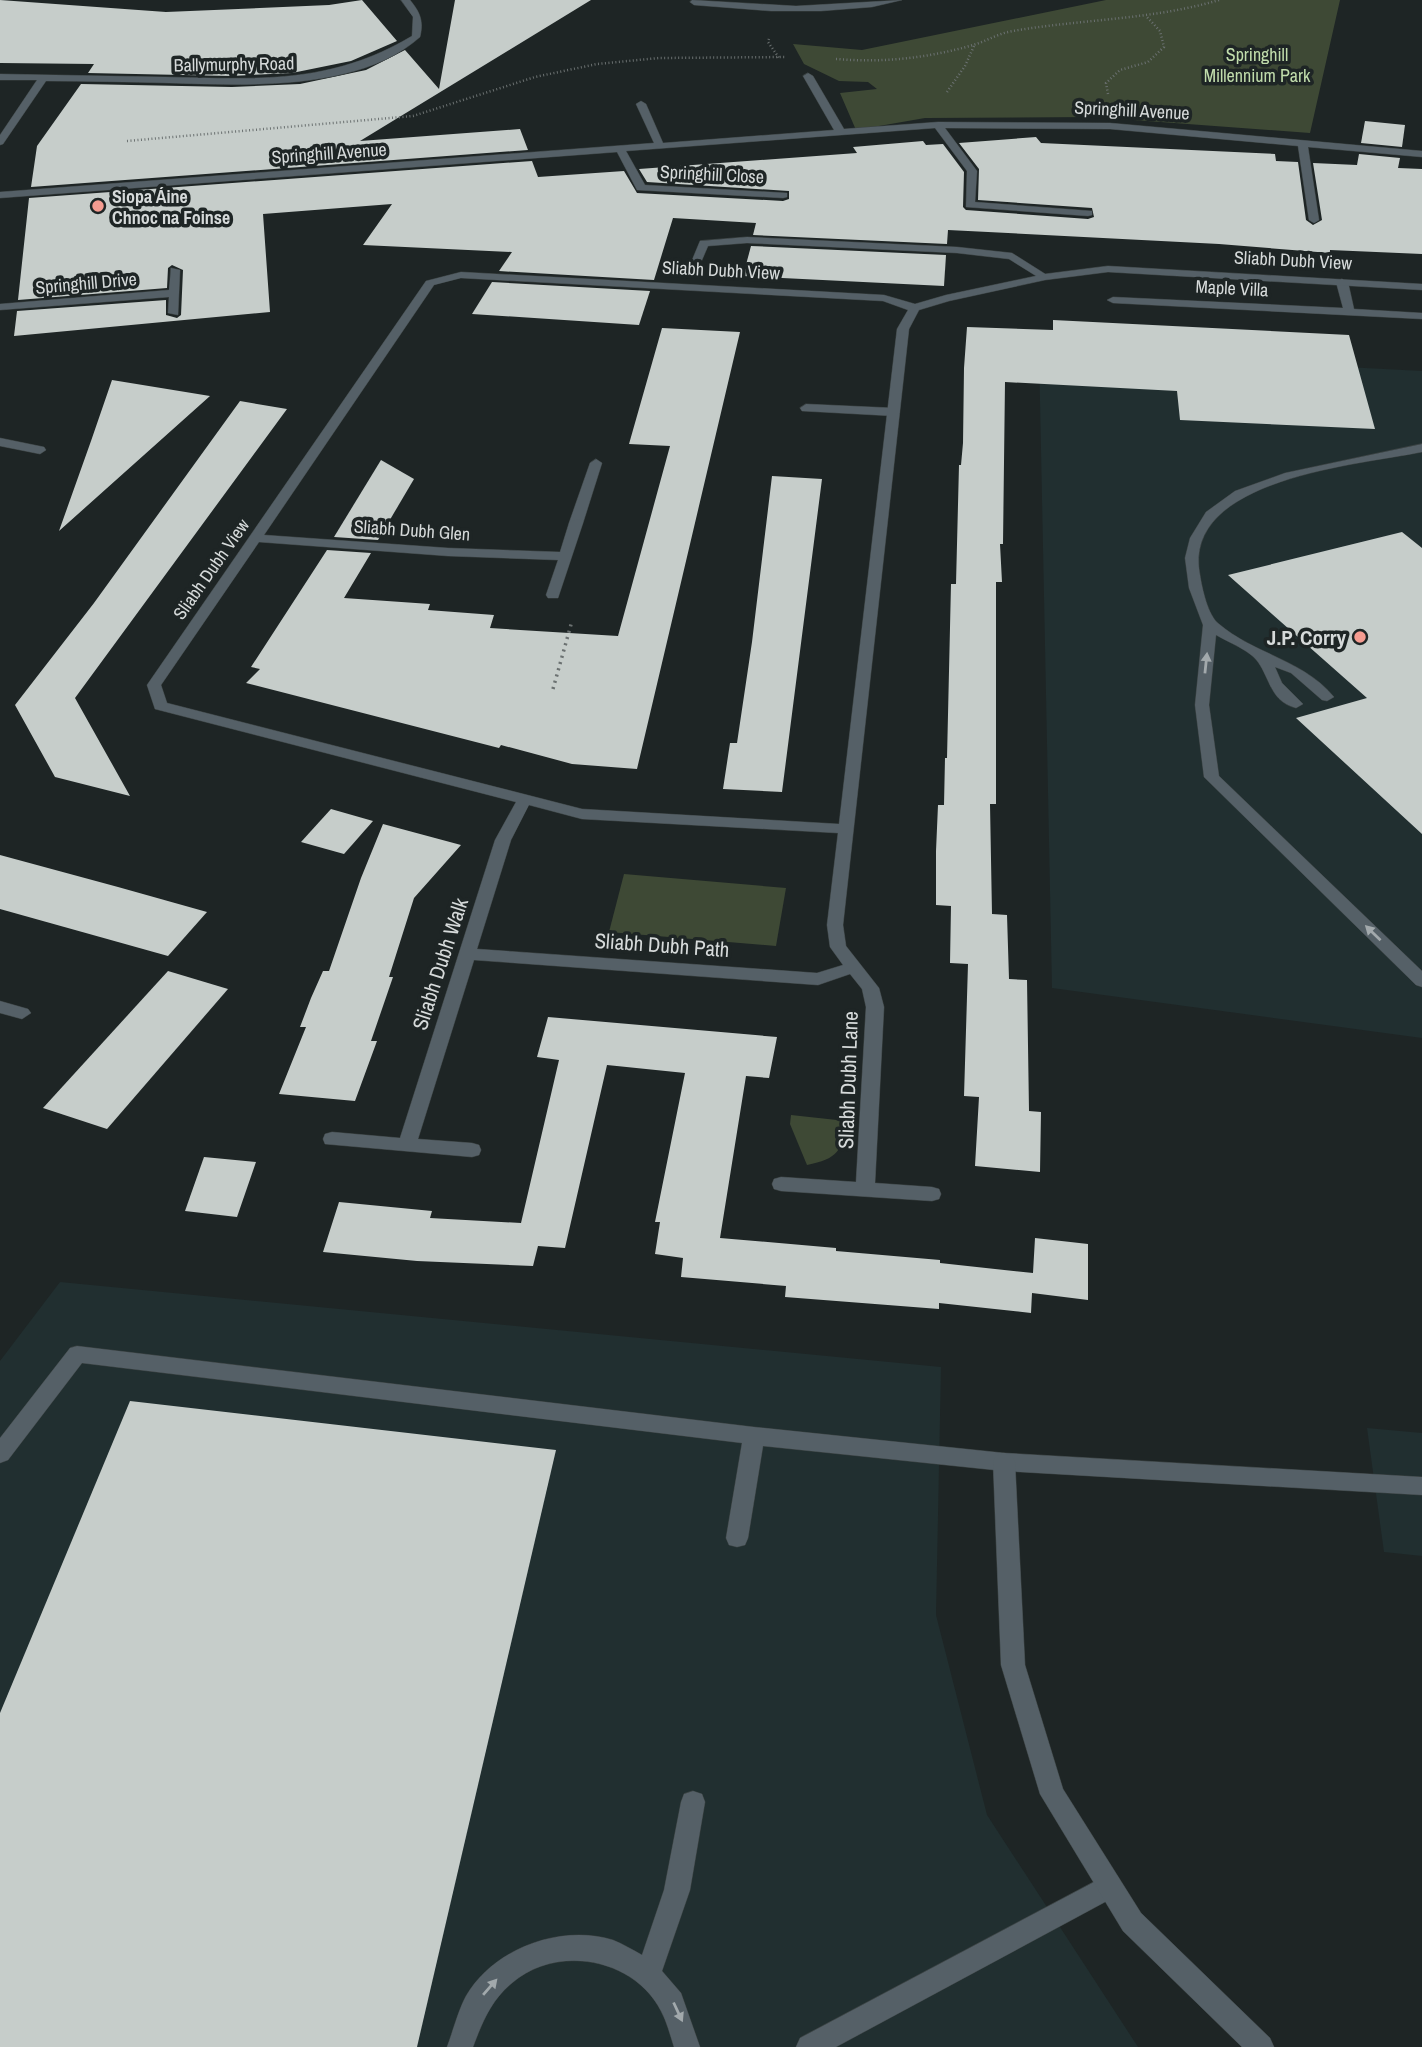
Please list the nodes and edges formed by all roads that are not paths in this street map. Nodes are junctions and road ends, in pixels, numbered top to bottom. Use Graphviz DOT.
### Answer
graph roads {
  1 [pos="405,0"];
  2 [pos="898,0"];
  3 [pos="694,2"];
  4 [pos="808,76"];
  5 [pos="0,77"];
  6 [pos="43,78"];
  7 [pos="641,104"];
  8 [pos="938,125"];
  9 [pos="840,131"];
  10 [pos="0,142"];
  11 [pos="1302,142"];
  12 [pos="660,146"];
  13 [pos="620,149"];
  14 [pos="1422,154"];
  15 [pos="0,195"];
  16 [pos="783,195"];
  17 [pos="1088,213"];
  18 [pos="1314,220"];
  19 [pos="695,265"];
  20 [pos="174,270"];
  21 [pos="1045,277"];
  22 [pos="1342,282"];
  23 [pos="1422,287"];
  24 [pos="174,293"];
  25 [pos="1113,300"];
  26 [pos="0,307"];
  27 [pos="915,308"];
  28 [pos="1349,312"];
  29 [pos="174,313"];
  30 [pos="1422,316"];
  31 [pos="806,408"];
  32 [pos="894,412"];
  33 [pos="0,442"];
  34 [pos="1422,448"];
  35 [pos="40,450"];
  36 [pos="596,463"];
  37 [pos="256,538"];
  38 [pos="566,556"];
  39 [pos="553,595"];
  40 [pos="1210,625"];
  41 [pos="1264,658"];
  42 [pos="1327,697"];
  43 [pos="1296,704"];
  44 [pos="524,801"];
  45 [pos="844,829"];
  46 [pos="467,954"];
  47 [pos="852,968"];
  48 [pos="1422,981"];
  49 [pos="0,1007"];
  50 [pos="22,1013"];
  51 [pos="332,1139"];
  52 [pos="407,1144"];
  53 [pos="472,1150"];
  54 [pos="781,1184"];
  55 [pos="865,1189"];
  56 [pos="932,1194"];
  57 [pos="754,1436"];
  58 [pos="0,1454"];
  59 [pos="1004,1462"];
  60 [pos="1422,1486"];
  61 [pos="737,1538"];
  62 [pos="693,1802"];
  63 [pos="1109,1886"];
  64 [pos="649,1972"];
  65 [pos="460,2047"];
  66 [pos="687,2047"];
  67 [pos="809,2047"];
  68 [pos="1262,2047"];
  1 -- 6 [label="street, Ballymurphy Road"];
  2 -- 3 [label="street"];
  4 -- 9 [label="street"];
  5 -- 6 [label="street, Ballymurphy Road"];
  6 -- 10 [label="street"];
  7 -- 12 [label="street"];
  8 -- 9 [label="street, Springhill Avenue"];
  8 -- 11 [label="street, Springhill Avenue"];
  8 -- 17 [label="street"];
  9 -- 12 [label="street, Springhill Avenue"];
  11 -- 14 [label="street, Springhill Avenue"];
  11 -- 18 [label="street"];
  12 -- 13 [label="street, Springhill Avenue"];
  13 -- 15 [label="street, Springhill Avenue"];
  13 -- 16 [label="street, Springhill Close"];
  19 -- 21 [label="street"];
  20 -- 24 [label="street"];
  21 -- 22 [label="street, Sliabh Dubh View"];
  21 -- 27 [label="street, Sliabh Dubh View"];
  22 -- 23 [label="street, Sliabh Dubh View"];
  22 -- 28 [label="street"];
  24 -- 26 [label="street, Springhill Drive"];
  24 -- 29 [label="street"];
  25 -- 28 [label="street, Maple Villa"];
  27 -- 32 [label="street"];
  27 -- 37 [label="street, Sliabh Dubh View"];
  28 -- 30 [label="street, Maple Villa"];
  31 -- 32 [label="street"];
  32 -- 45 [label="street"];
  33 -- 35 [label="street"];
  34 -- 40 [label="street"];
  36 -- 38 [label="street"];
  37 -- 38 [label="street, Sliabh Dubh Glen"];
  37 -- 44 [label="street, Sliabh Dubh View"];
  38 -- 39 [label="street"];
  40 -- 41 [label="street"];
  48 -- 40 [label="street, one-way"];
  41 -- 42 [label="street"];
  41 -- 43 [label="street"];
  44 -- 45 [label="street, Sliabh Dubh View"];
  44 -- 46 [label="street, Sliabh Dubh Walk"];
  45 -- 47 [label="street, Sliabh Dubh Lane"];
  46 -- 47 [label="street, Sliabh Dubh Path"];
  46 -- 52 [label="street, Sliabh Dubh Walk"];
  47 -- 55 [label="street, Sliabh Dubh Lane"];
  49 -- 50 [label="street"];
  51 -- 52 [label="street"];
  52 -- 53 [label="street"];
  54 -- 55 [label="street"];
  55 -- 56 [label="street"];
  57 -- 58 [label="street"];
  57 -- 59 [label="street"];
  57 -- 61 [label="street"];
  59 -- 60 [label="street"];
  59 -- 63 [label="street"];
  62 -- 64 [label="street"];
  63 -- 67 [label="street"];
  63 -- 68 [label="street"];
  65 -- 64 [label="street, one-way"];
  64 -- 66 [label="street, one-way"];
}
